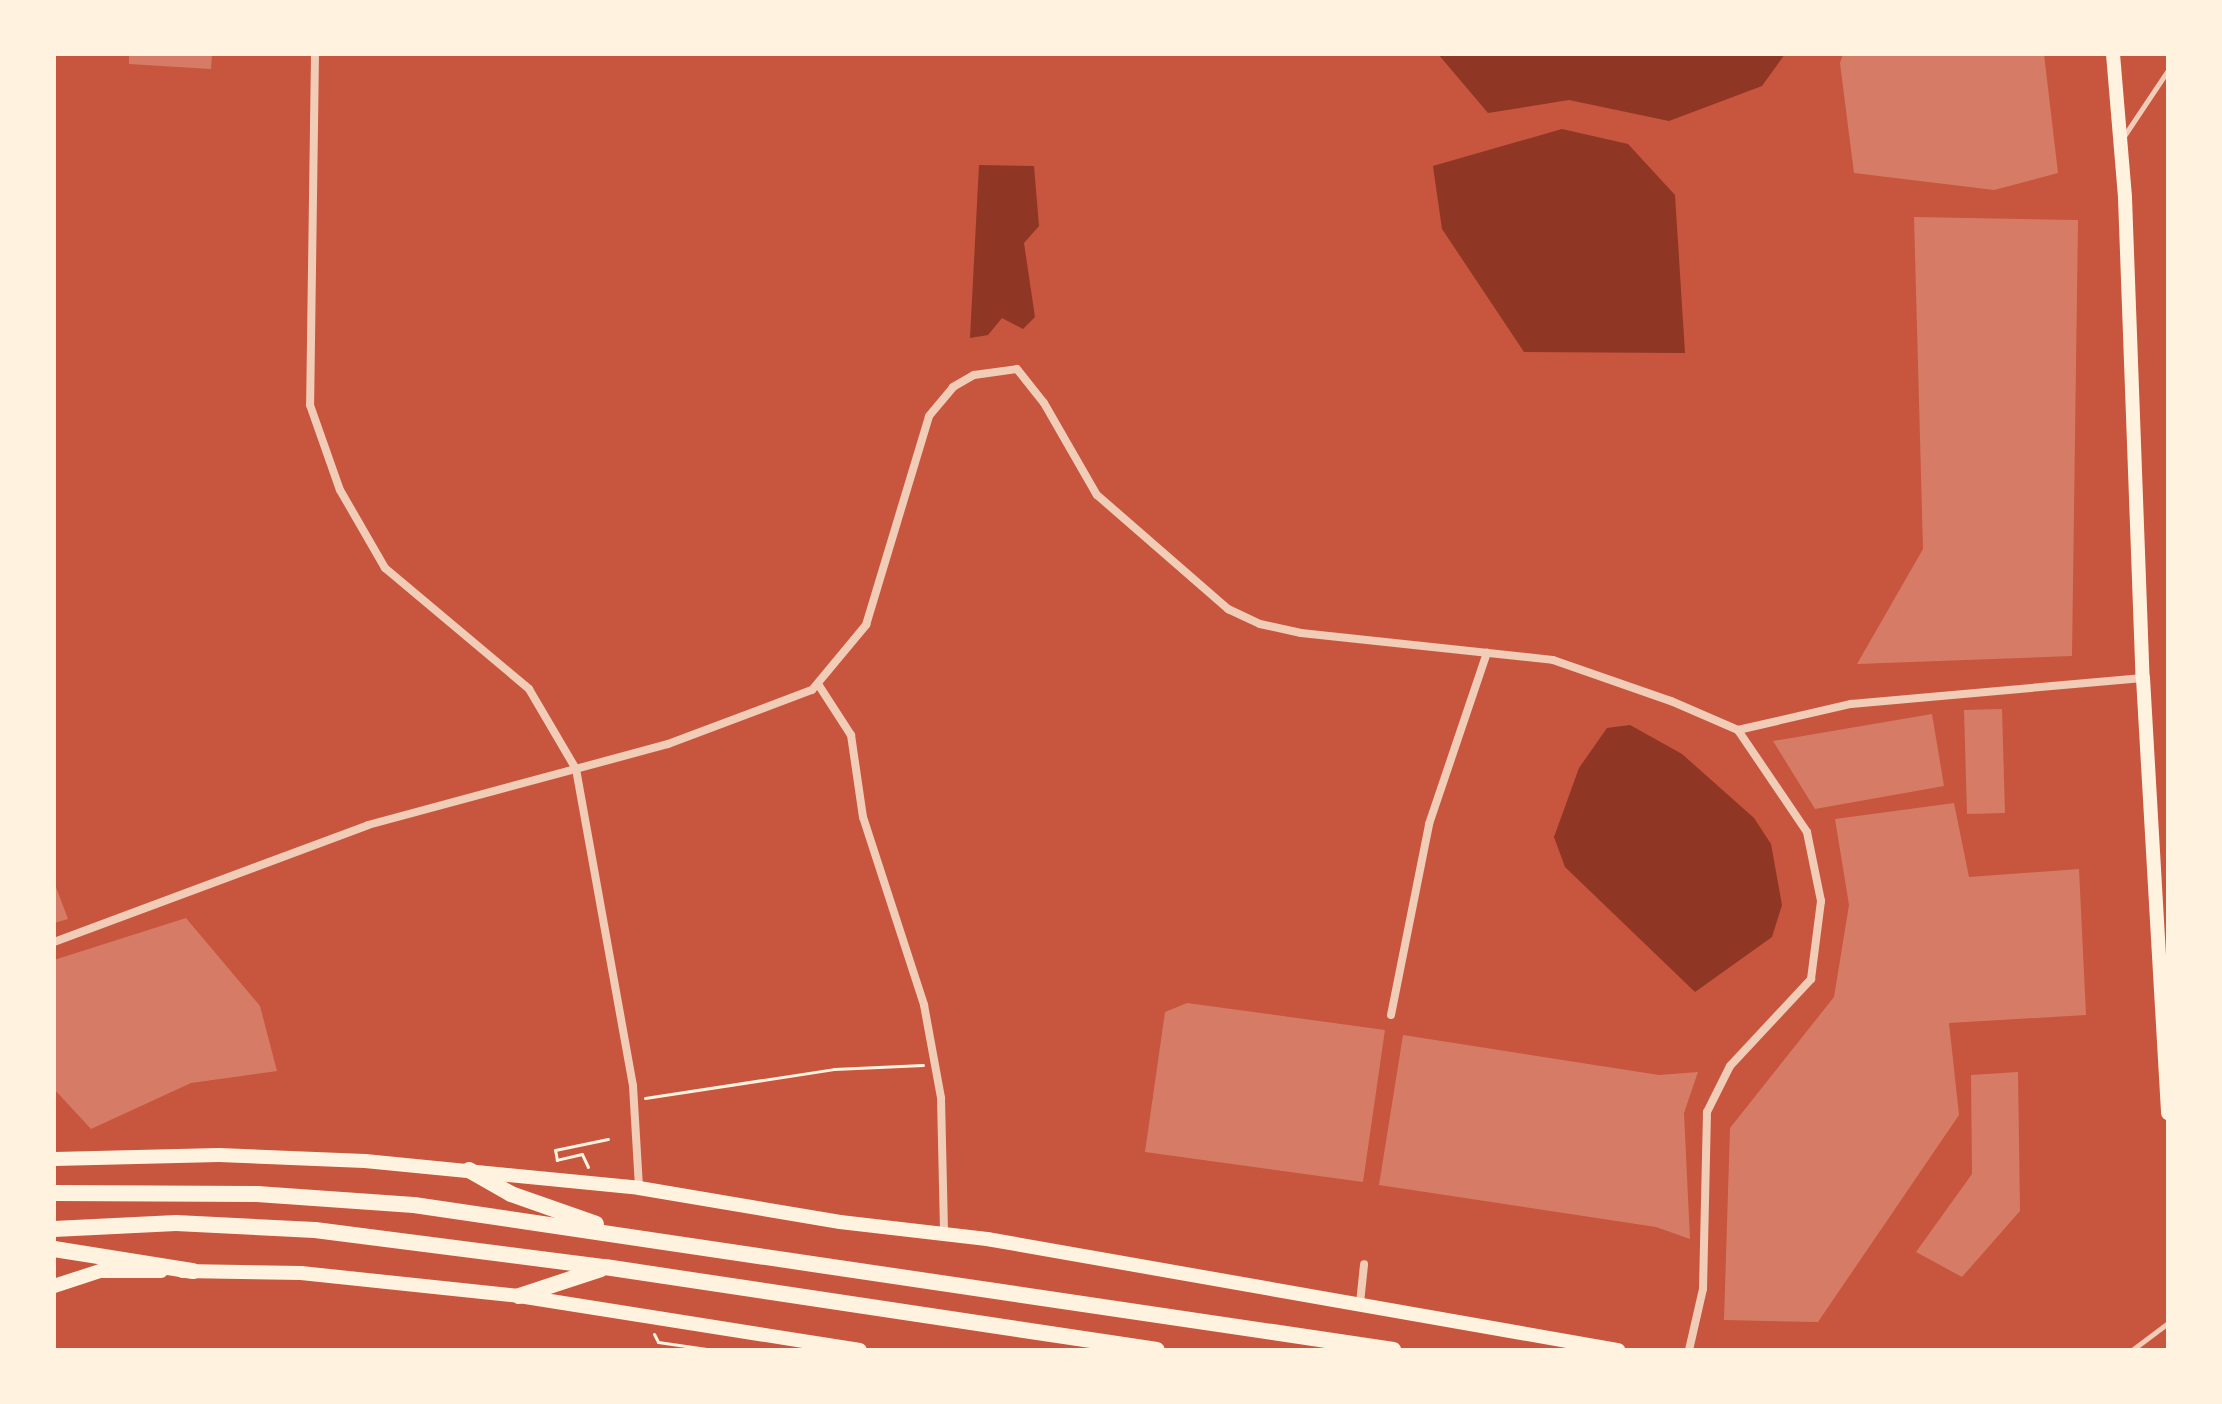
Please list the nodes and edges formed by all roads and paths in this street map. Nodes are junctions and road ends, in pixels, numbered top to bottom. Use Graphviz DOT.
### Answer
graph roads {
  1 [pos="315,54"];
  2 [pos="2113,54"];
  3 [pos="2168,70"];
  4 [pos="2120,140"];
  5 [pos="1487,653"];
  6 [pos="2143,678"];
  7 [pos="818,684"];
  8 [pos="1738,730"];
  9 [pos="576,769"];
  10 [pos="54,942"];
  11 [pos="1391,1015"];
  12 [pos="935,1064"];
  13 [pos="634,1100"];
  14 [pos="2168,1113"];
  15 [pos="608,1139"];
  16 [pos="582,1154"];
  17 [pos="58,1155"];
  18 [pos="469,1170"];
  19 [pos="639,1188"];
  20 [pos="54,1193"];
  21 [pos="54,1229"];
  22 [pos="944,1234"];
  23 [pos="627,1236"];
  24 [pos="54,1249"];
  25 [pos="1364,1264"];
  26 [pos="605,1267"];
  27 [pos="100,1271"];
  28 [pos="193,1271"];
  29 [pos="54,1274"];
  30 [pos="54,1286"];
  31 [pos="519,1296"];
  32 [pos="1360,1303"];
  33 [pos="2168,1323"];
  34 [pos="658,1342"];
  35 [pos="713,1350"];
  36 [pos="860,1350"];
  37 [pos="1157,1350"];
  38 [pos="1393,1350"];
  39 [pos="1618,1350"];
  40 [pos="1689,1350"];
  41 [pos="2132,1350"];
  1 -- 9 [label="street"];
  2 -- 4 [label="main road"];
  3 -- 4 [label="lane"];
  4 -- 6 [label="main road"];
  5 -- 7 [label="street"];
  5 -- 8 [label="street"];
  5 -- 11 [label="street"];
  6 -- 8 [label="street"];
  6 -- 14 [label="main road"];
  7 -- 9 [label="street"];
  7 -- 12 [label="street"];
  8 -- 40 [label="street"];
  9 -- 10 [label="street"];
  9 -- 13 [label="street"];
  12 -- 13 [label="path"];
  12 -- 22 [label="street"];
  13 -- 19 [label="street"];
  15 -- 16 [label="path"];
  17 -- 18 [label="main road"];
  18 -- 19 [label="main road"];
  18 -- 23 [label="main road"];
  19 -- 22 [label="main road"];
  20 -- 23 [label="main road"];
  21 -- 26 [label="main road"];
  22 -- 32 [label="main road"];
  23 -- 38 [label="main road"];
  24 -- 28 [label="main road"];
  25 -- 32 [label="street"];
  26 -- 31 [label="main road"];
  26 -- 37 [label="main road"];
  27 -- 28 [label="main road"];
  27 -- 29 [label="main road"];
  27 -- 30 [label="main road"];
  28 -- 31 [label="main road"];
  31 -- 36 [label="main road"];
  32 -- 39 [label="main road"];
  33 -- 41 [label="lane"];
  34 -- 35 [label="path"];
}
